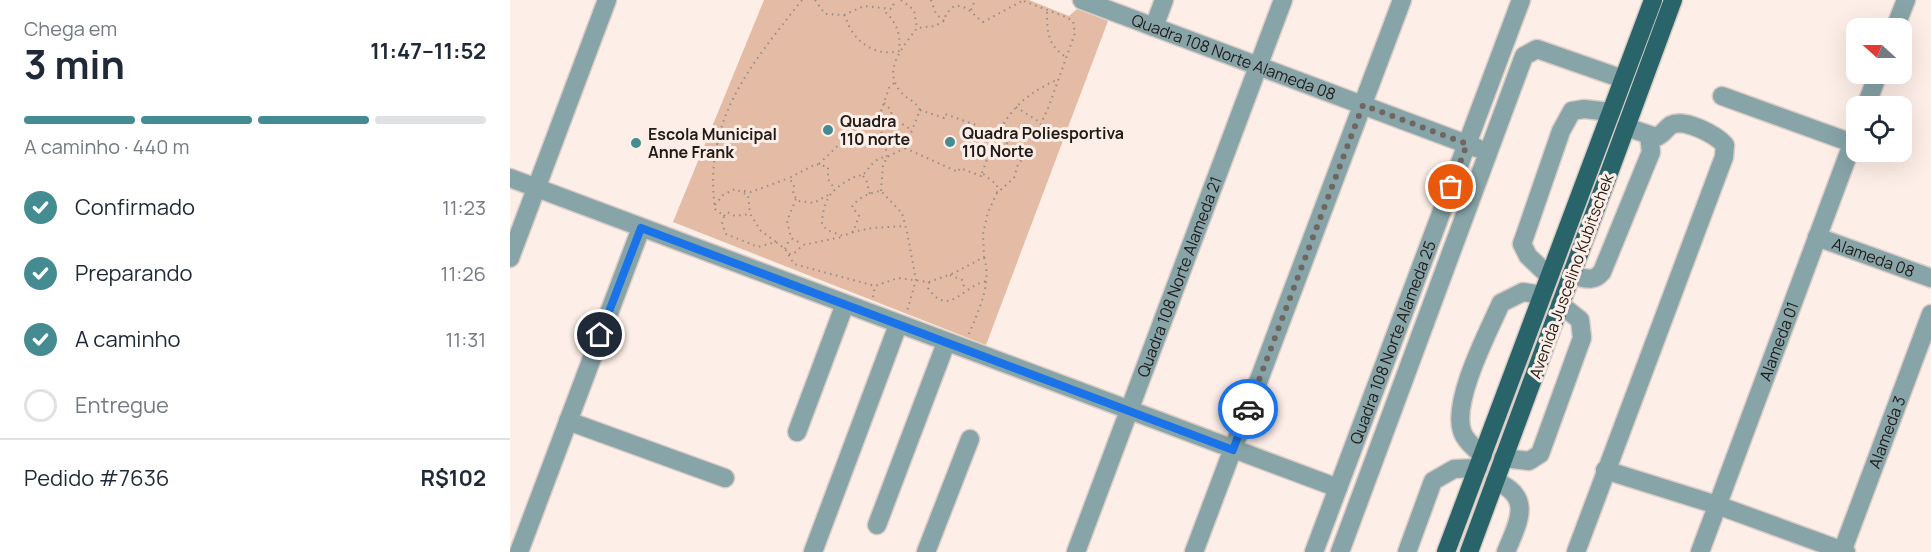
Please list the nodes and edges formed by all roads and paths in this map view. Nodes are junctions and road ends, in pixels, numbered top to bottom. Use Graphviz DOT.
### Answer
graph roads {
  1 [pos="607,0"];
  2 [pos="802,0"];
  3 [pos="814,0"];
  4 [pos="895,0"];
  5 [pos="901,0"];
  6 [pos="931,0"];
  7 [pos="975,0"];
  8 [pos="1022,0"];
  9 [pos="1082,0"];
  10 [pos="1164,0"];
  11 [pos="1283,0"];
  12 [pos="1402,0"];
  13 [pos="1521,0"];
  14 [pos="1653,0"];
  15 [pos="1673,0"];
  16 [pos="1906,0"];
  17 [pos="883,10"];
  18 [pos="971,10"];
  19 [pos="1047,11"];
  20 [pos="844,15"];
  21 [pos="1899,18"];
  22 [pos="944,21"];
  23 [pos="1154,27"];
  24 [pos="916,28"];
  25 [pos="899,51"];
  26 [pos="1067,58"];
  27 [pos="1258,66"];
  28 [pos="1623,79"];
  29 [pos="1059,80"];
  30 [pos="894,83"];
  31 [pos="1722,96"];
  32 [pos="884,103"];
  33 [pos="1363,105"];
  34 [pos="1016,107"];
  35 [pos="920,110"];
  36 [pos="1611,112"];
  37 [pos="878,119"];
  38 [pos="1041,123"];
  39 [pos="1626,127"];
  40 [pos="912,130"];
  41 [pos="1846,134"];
  42 [pos="1649,135"];
  43 [pos="995,137"];
  44 [pos="1467,144"];
  45 [pos="905,148"];
  46 [pos="1488,152"];
  47 [pos="1028,154"];
  48 [pos="887,158"];
  49 [pos="1846,161"];
  50 [pos="819,164"];
  51 [pos="982,173"];
  52 [pos="862,176"];
  53 [pos="510,178"];
  54 [pos="789,178"];
  55 [pos="537,188"];
  56 [pos="834,188"];
  57 [pos="741,191"];
  58 [pos="881,191"];
  59 [pos="997,193"];
  60 [pos="830,194"];
  61 [pos="870,194"];
  62 [pos="796,199"];
  63 [pos="715,205"];
  64 [pos="750,214"];
  65 [pos="724,216"];
  66 [pos="905,226"];
  67 [pos="641,228"];
  68 [pos="853,232"];
  69 [pos="843,236"];
  70 [pos="1817,237"];
  71 [pos="791,238"];
  72 [pos="776,242"];
  73 [pos="803,245"];
  74 [pos="785,249"];
  75 [pos="789,254"];
  76 [pos="984,257"];
  77 [pos="510,258"];
  78 [pos="949,274"];
  79 [pos="1571,275"];
  80 [pos="1550,276"];
  81 [pos="1931,278"];
  82 [pos="916,280"];
  83 [pos="929,282"];
  84 [pos="987,282"];
  85 [pos="874,286"];
  86 [pos="966,290"];
  87 [pos="1542,295"];
  88 [pos="871,301"];
  89 [pos="845,304"];
  90 [pos="1560,304"];
  91 [pos="1931,314"];
  92 [pos="902,319"];
  93 [pos="968,338"];
  94 [pos="946,343"];
  95 [pos="1129,410"];
  96 [pos="568,421"];
  97 [pos="797,432"];
  98 [pos="970,438"];
  99 [pos="1233,450"];
  100 [pos="1503,458"];
  101 [pos="1480,462"];
  102 [pos="1605,470"];
  103 [pos="725,478"];
  104 [pos="1495,481"];
  105 [pos="1338,488"];
  106 [pos="1717,505"];
  107 [pos="877,525"];
  108 [pos="519,552"];
  109 [pos="813,552"];
  110 [pos="926,552"];
  111 [pos="1076,552"];
  112 [pos="1194,552"];
  113 [pos="1314,552"];
  114 [pos="1340,552"];
  115 [pos="1407,552"];
  116 [pos="1446,552"];
  117 [pos="1469,552"];
  118 [pos="1506,552"];
  119 [pos="1576,552"];
  120 [pos="1700,552"];
  121 [pos="1843,552"];
  1 -- 55 [label="street"];
  2 -- 63 [label="path"];
  3 -- 20 [label="path"];
  4 -- 17 [label="path"];
  5 -- 24 [label="path"];
  6 -- 22 [label="path"];
  7 -- 18 [label="path"];
  8 -- 18 [label="path"];
  8 -- 19 [label="path"];
  9 -- 23 [label="street, Quadra 108 Norte Alameda 08"];
  10 -- 23 [label="street"];
  11 -- 27 [label="street, Quadra 108 Norte Alameda 21"];
  12 -- 33 [label="street"];
  13 -- 44 [label="street, Quadra 108 Norte Alameda 25"];
  14 -- 28 [label="main road, Avenida Juscelino Kubitschek"];
  15 -- 39 [label="main road, Avenida Juscelino Kubitschek"];
  16 -- 21 [label="street"];
  17 -- 20 [label="path"];
  17 -- 25 [label="path"];
  18 -- 22 [label="path"];
  19 -- 26 [label="path"];
  19 -- 26 [label="path"];
  20 -- 25 [label="path"];
  22 -- 24 [label="path"];
  23 -- 27 [label="street, Quadra 108 Norte Alameda 08"];
  24 -- 25 [label="path"];
  25 -- 30 [label="path"];
  26 -- 29 [label="path"];
  27 -- 33 [label="street, Quadra 108 Norte Alameda 08"];
  27 -- 95 [label="street, Quadra 108 Norte Alameda 21"];
  28 -- 36 [label="main road, Avenida Juscelino Kubitschek"];
  28 -- 46 [label="street"];
  29 -- 34 [label="path"];
  29 -- 38 [label="path"];
  30 -- 32 [label="path"];
  30 -- 35 [label="path"];
  31 -- 41 [label="street"];
  32 -- 37 [label="path"];
  32 -- 40 [label="path"];
  33 -- 44 [label="street, Quadra 108 Norte Alameda 08"];
  33 -- 99 [label="street"];
  34 -- 38 [label="path"];
  34 -- 43 [label="path"];
  35 -- 40 [label="path"];
  35 -- 43 [label="path"];
  36 -- 80 [label="main road, Avenida Juscelino Kubitschek"];
  36 -- 80 [label="street, Avenida Juscelino Kubitschek"];
  37 -- 48 [label="path"];
  37 -- 50 [label="path"];
  38 -- 47 [label="path"];
  39 -- 42 [label="street"];
  39 -- 79 [label="main road, Avenida Juscelino Kubitschek"];
  40 -- 45 [label="path"];
  42 -- 79 [label="street"];
  42 -- 102 [label="street"];
  43 -- 47 [label="path"];
  43 -- 51 [label="path"];
  44 -- 46 [label="street, Quadra 108 Norte Alameda 08"];
  44 -- 105 [label="street, Quadra 108 Norte Alameda 25"];
  45 -- 48 [label="path"];
  45 -- 51 [label="path"];
  46 -- 114 [label="street"];
  47 -- 59 [label="path"];
  48 -- 52 [label="path"];
  48 -- 58 [label="path"];
  49 -- 70 [label="street, Alameda 01"];
  50 -- 54 [label="path"];
  50 -- 56 [label="path"];
  51 -- 59 [label="path"];
  52 -- 56 [label="path"];
  52 -- 61 [label="path"];
  53 -- 55 [label="street"];
  54 -- 57 [label="path"];
  54 -- 62 [label="path"];
  55 -- 67 [label="street"];
  55 -- 77 [label="street"];
  56 -- 60 [label="path"];
  57 -- 63 [label="path"];
  57 -- 64 [label="path"];
  58 -- 61 [label="path"];
  58 -- 66 [label="path"];
  59 -- 76 [label="path"];
  60 -- 62 [label="path"];
  60 -- 69 [label="path"];
  61 -- 68 [label="path"];
  62 -- 71 [label="path"];
  63 -- 65 [label="path"];
  64 -- 65 [label="path"];
  64 -- 72 [label="path"];
  65 -- 72 [label="path"];
  66 -- 68 [label="path"];
  66 -- 82 [label="path"];
  67 -- 89 [label="street"];
  67 -- 96 [label="street"];
  68 -- 69 [label="path"];
  69 -- 73 [label="path"];
  70 -- 81 [label="street, Alameda 08"];
  70 -- 106 [label="street, Alameda 01"];
  71 -- 73 [label="path"];
  71 -- 74 [label="path"];
  72 -- 74 [label="path"];
  73 -- 75 [label="path"];
  74 -- 75 [label="path"];
  75 -- 85 [label="path"];
  76 -- 78 [label="path"];
  76 -- 84 [label="path"];
  78 -- 83 [label="path"];
  78 -- 86 [label="path"];
  79 -- 90 [label="main road, Avenida Juscelino Kubitschek"];
  80 -- 87 [label="main road, Avenida Juscelino Kubitschek"];
  82 -- 83 [label="path"];
  82 -- 85 [label="path"];
  82 -- 92 [label="path"];
  83 -- 86 [label="path"];
  84 -- 86 [label="path"];
  84 -- 93 [label="path"];
  85 -- 88 [label="path"];
  87 -- 101 [label="main road, Avenida Juscelino Kubitschek"];
  87 -- 101 [label="street"];
  89 -- 92 [label="street"];
  89 -- 97 [label="street"];
  90 -- 100 [label="main road, Avenida Juscelino Kubitschek"];
  90 -- 100 [label="street"];
  91 -- 121 [label="street, Alameda 3"];
  92 -- 94 [label="street"];
  92 -- 109 [label="street"];
  94 -- 95 [label="street"];
  94 -- 107 [label="street"];
  95 -- 99 [label="street"];
  95 -- 111 [label="street, Quadra 108 Norte Alameda 21"];
  96 -- 103 [label="street"];
  96 -- 108 [label="street"];
  98 -- 110 [label="street"];
  99 -- 105 [label="street"];
  99 -- 112 [label="street"];
  100 -- 104 [label="main road, Avenida Juscelino Kubitschek"];
  101 -- 115 [label="street"];
  101 -- 116 [label="main road, Avenida Juscelino Kubitschek"];
  102 -- 106 [label="street"];
  102 -- 119 [label="street"];
  104 -- 117 [label="main road, Avenida Juscelino Kubitschek"];
  104 -- 118 [label="street"];
  105 -- 113 [label="street, Quadra 108 Norte Alameda 25"];
  106 -- 120 [label="street, Alameda 01"];
  106 -- 121 [label="street"];
}
